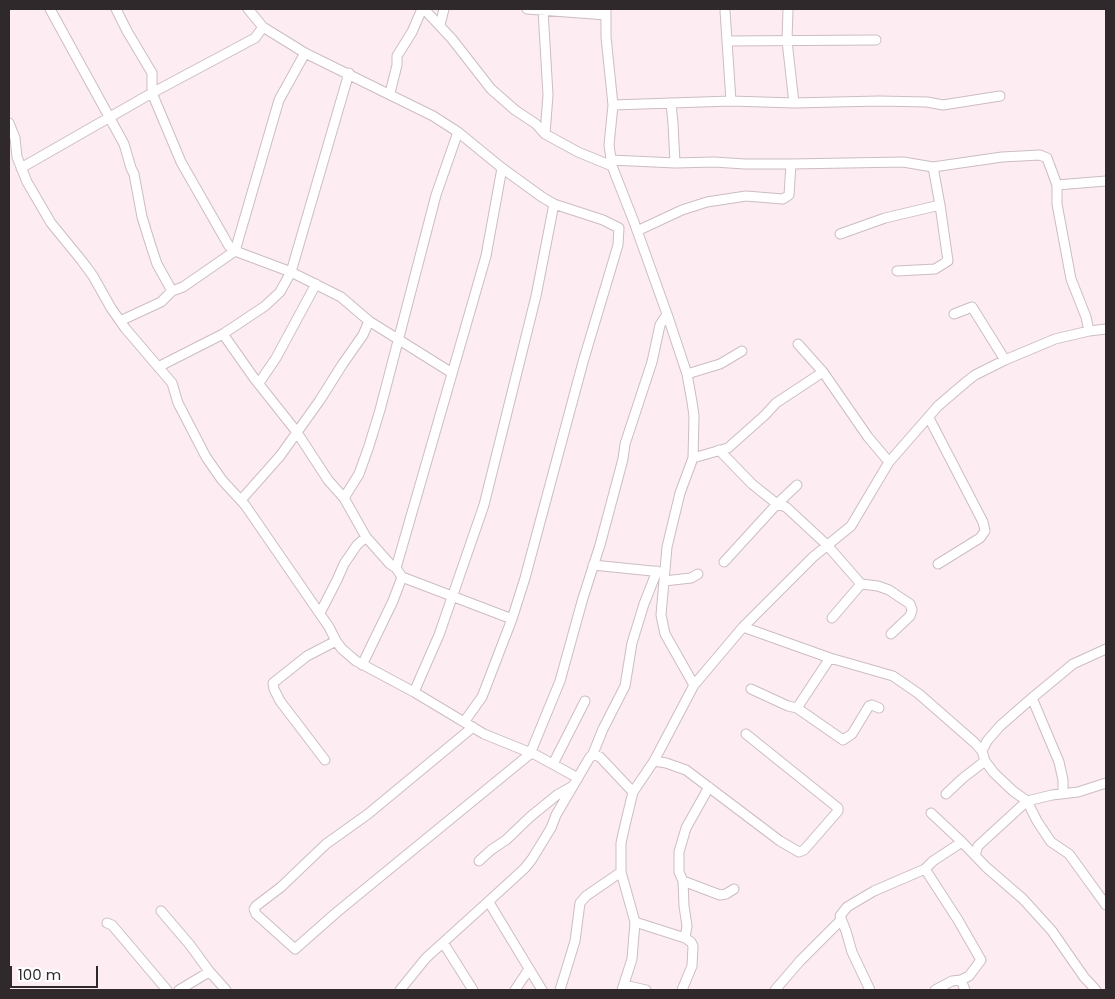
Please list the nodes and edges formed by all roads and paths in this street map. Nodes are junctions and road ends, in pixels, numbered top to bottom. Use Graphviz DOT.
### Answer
graph roads {
  1 [pos="50,9"];
  2 [pos="116,9"];
  3 [pos="248,9"];
  4 [pos="423,9"];
  5 [pos="444,9"];
  6 [pos="528,9"];
  7 [pos="788,9"];
  8 [pos="542,10"];
  9 [pos="725,11"];
  10 [pos="606,12"];
  11 [pos="440,25"];
  12 [pos="263,27"];
  13 [pos="876,40"];
  14 [pos="727,41"];
  15 [pos="787,42"];
  16 [pos="305,53"];
  17 [pos="349,73"];
  18 [pos="152,92"];
  19 [pos="390,93"];
  20 [pos="1000,96"];
  21 [pos="731,102"];
  22 [pos="671,103"];
  23 [pos="794,103"];
  24 [pos="613,105"];
  25 [pos="110,118"];
  26 [pos="9,123"];
  27 [pos="458,132"];
  28 [pos="546,134"];
  29 [pos="612,163"];
  30 [pos="675,163"];
  31 [pos="791,164"];
  32 [pos="932,167"];
  33 [pos="21,168"];
  34 [pos="502,168"];
  35 [pos="1106,181"];
  36 [pos="1057,185"];
  37 [pos="554,204"];
  38 [pos="940,205"];
  39 [pos="636,226"];
  40 [pos="619,228"];
  41 [pos="840,234"];
  42 [pos="235,251"];
  43 [pos="897,271"];
  44 [pos="291,272"];
  45 [pos="316,284"];
  46 [pos="172,292"];
  47 [pos="667,314"];
  48 [pos="954,314"];
  49 [pos="120,321"];
  50 [pos="369,321"];
  51 [pos="1106,329"];
  52 [pos="1089,331"];
  53 [pos="223,334"];
  54 [pos="398,340"];
  55 [pos="798,344"];
  56 [pos="742,351"];
  57 [pos="1005,360"];
  58 [pos="158,367"];
  59 [pos="824,372"];
  60 [pos="452,373"];
  61 [pos="686,374"];
  62 [pos="259,383"];
  63 [pos="929,418"];
  64 [pos="296,431"];
  65 [pos="719,450"];
  66 [pos="693,458"];
  67 [pos="890,462"];
  68 [pos="797,485"];
  69 [pos="344,498"];
  70 [pos="241,500"];
  71 [pos="777,504"];
  72 [pos="366,537"];
  73 [pos="827,545"];
  74 [pos="724,562"];
  75 [pos="938,564"];
  76 [pos="594,565"];
  77 [pos="396,568"];
  78 [pos="698,574"];
  79 [pos="662,575"];
  80 [pos="402,577"];
  81 [pos="861,584"];
  82 [pos="453,596"];
  83 [pos="320,613"];
  84 [pos="512,618"];
  85 [pos="832,618"];
  86 [pos="743,628"];
  87 [pos="891,634"];
  88 [pos="336,641"];
  89 [pos="1106,649"];
  90 [pos="830,658"];
  91 [pos="362,665"];
  92 [pos="694,685"];
  93 [pos="751,689"];
  94 [pos="414,692"];
  95 [pos="1032,698"];
  96 [pos="584,701"];
  97 [pos="797,708"];
  98 [pos="879,708"];
  99 [pos="469,725"];
  100 [pos="746,734"];
  101 [pos="982,751"];
  102 [pos="530,754"];
  103 [pos="592,756"];
  104 [pos="325,760"];
  105 [pos="654,761"];
  106 [pos="985,762"];
  107 [pos="553,764"];
  108 [pos="575,782"];
  109 [pos="1106,783"];
  110 [pos="709,787"];
  111 [pos="633,792"];
  112 [pos="1063,793"];
  113 [pos="946,794"];
  114 [pos="1027,801"];
  115 [pos="931,813"];
  116 [pos="962,842"];
  117 [pos="975,855"];
  118 [pos="479,861"];
  119 [pos="925,869"];
  120 [pos="621,872"];
  121 [pos="683,882"];
  122 [pos="734,890"];
  123 [pos="490,900"];
  124 [pos="1106,905"];
  125 [pos="161,911"];
  126 [pos="841,920"];
  127 [pos="635,922"];
  128 [pos="107,923"];
  129 [pos="685,938"];
  130 [pos="444,944"];
  131 [pos="528,969"];
  132 [pos="209,972"];
  133 [pos="961,980"];
  134 [pos="623,987"];
  135 [pos="167,990"];
  136 [pos="179,990"];
  137 [pos="226,990"];
  138 [pos="400,990"];
  139 [pos="473,990"];
  140 [pos="514,990"];
  141 [pos="542,990"];
  142 [pos="560,990"];
  143 [pos="646,990"];
  144 [pos="682,990"];
  145 [pos="775,990"];
  146 [pos="870,990"];
  147 [pos="935,990"];
  148 [pos="965,990"];
  149 [pos="1096,990"];
  1 -- 25 [label="street"];
  2 -- 18 [label="street"];
  3 -- 12 [label="street"];
  4 -- 11 [label="street"];
  4 -- 19 [label="street"];
  5 -- 11 [label="street"];
  6 -- 8 [label="street"];
  7 -- 15 [label="street"];
  8 -- 10 [label="street"];
  8 -- 28 [label="street"];
  9 -- 14 [label="street"];
  10 -- 24 [label="street"];
  11 -- 28 [label="street"];
  12 -- 16 [label="street"];
  12 -- 18 [label="street"];
  13 -- 15 [label="street"];
  14 -- 15 [label="street"];
  14 -- 21 [label="street"];
  15 -- 23 [label="street"];
  16 -- 17 [label="street"];
  16 -- 42 [label="street"];
  17 -- 19 [label="street"];
  17 -- 44 [label="street"];
  18 -- 25 [label="street"];
  18 -- 42 [label="street"];
  19 -- 27 [label="street"];
  20 -- 23 [label="street"];
  21 -- 22 [label="street"];
  21 -- 23 [label="street"];
  22 -- 24 [label="street"];
  22 -- 30 [label="street"];
  24 -- 29 [label="street"];
  25 -- 33 [label="street"];
  25 -- 46 [label="street"];
  26 -- 33 [label="street"];
  27 -- 34 [label="street"];
  27 -- 54 [label="street"];
  28 -- 29 [label="street"];
  29 -- 30 [label="street"];
  29 -- 39 [label="street"];
  30 -- 31 [label="street"];
  31 -- 32 [label="street"];
  31 -- 39 [label="street"];
  32 -- 36 [label="street"];
  32 -- 38 [label="street"];
  33 -- 49 [label="street"];
  34 -- 37 [label="street"];
  34 -- 60 [label="street"];
  35 -- 36 [label="street"];
  36 -- 52 [label="street"];
  37 -- 40 [label="street"];
  37 -- 82 [label="street"];
  38 -- 41 [label="street"];
  38 -- 43 [label="street"];
  39 -- 40 [label="street"];
  39 -- 47 [label="street"];
  40 -- 84 [label="street"];
  42 -- 44 [label="street"];
  42 -- 46 [label="street"];
  44 -- 45 [label="street"];
  44 -- 53 [label="street"];
  45 -- 50 [label="street"];
  45 -- 62 [label="street"];
  46 -- 49 [label="street"];
  47 -- 61 [label="street"];
  47 -- 76 [label="street"];
  48 -- 57 [label="street"];
  49 -- 58 [label="street"];
  50 -- 54 [label="street"];
  50 -- 64 [label="street"];
  51 -- 52 [label="street"];
  52 -- 57 [label="street"];
  53 -- 58 [label="street"];
  53 -- 62 [label="street"];
  54 -- 60 [label="street"];
  54 -- 69 [label="street"];
  55 -- 59 [label="street"];
  56 -- 61 [label="street"];
  57 -- 63 [label="street"];
  58 -- 70 [label="street"];
  59 -- 65 [label="street"];
  59 -- 67 [label="street"];
  60 -- 77 [label="street"];
  61 -- 66 [label="street"];
  62 -- 64 [label="street"];
  63 -- 67 [label="street"];
  63 -- 75 [label="street"];
  64 -- 69 [label="street"];
  64 -- 70 [label="street"];
  65 -- 66 [label="street"];
  65 -- 71 [label="street"];
  66 -- 79 [label="street"];
  67 -- 73 [label="street"];
  68 -- 71 [label="street"];
  69 -- 72 [label="street"];
  70 -- 83 [label="street"];
  71 -- 73 [label="street"];
  71 -- 74 [label="street"];
  72 -- 77 [label="street"];
  72 -- 83 [label="street"];
  73 -- 81 [label="street"];
  73 -- 86 [label="street"];
  76 -- 79 [label="street"];
  76 -- 102 [label="street"];
  77 -- 80 [label="street"];
  78 -- 79 [label="street"];
  79 -- 92 [label="street"];
  79 -- 103 [label="street"];
  80 -- 82 [label="street"];
  80 -- 91 [label="street"];
  81 -- 85 [label="street"];
  81 -- 87 [label="street"];
  82 -- 84 [label="street"];
  82 -- 94 [label="street"];
  83 -- 88 [label="street"];
  84 -- 99 [label="street"];
  86 -- 90 [label="street"];
  86 -- 92 [label="street"];
  88 -- 91 [label="street"];
  88 -- 104 [label="street"];
  89 -- 95 [label="street"];
  90 -- 97 [label="street"];
  90 -- 101 [label="street"];
  91 -- 94 [label="street"];
  92 -- 105 [label="street"];
  93 -- 97 [label="street"];
  94 -- 99 [label="street"];
  95 -- 101 [label="street"];
  95 -- 112 [label="street"];
  96 -- 107 [label="street"];
  97 -- 98 [label="street"];
  99 -- 102 [label="street"];
  99 -- 102 [label="street"];
  100 -- 110 [label="street"];
  101 -- 106 [label="street"];
  102 -- 107 [label="street"];
  103 -- 108 [label="street"];
  103 -- 111 [label="street"];
  105 -- 110 [label="street"];
  105 -- 111 [label="street"];
  106 -- 113 [label="street"];
  106 -- 114 [label="street"];
  107 -- 108 [label="street"];
  108 -- 118 [label="street"];
  108 -- 123 [label="street"];
  109 -- 112 [label="street"];
  110 -- 121 [label="street"];
  111 -- 120 [label="street"];
  112 -- 114 [label="street"];
  114 -- 117 [label="street"];
  114 -- 124 [label="street"];
  115 -- 116 [label="street"];
  116 -- 117 [label="street"];
  116 -- 119 [label="street"];
  117 -- 149 [label="street"];
  119 -- 126 [label="street"];
  119 -- 133 [label="street"];
  120 -- 127 [label="street"];
  120 -- 142 [label="street"];
  121 -- 122 [label="street"];
  121 -- 129 [label="street"];
  123 -- 130 [label="street"];
  123 -- 131 [label="street"];
  125 -- 132 [label="street"];
  126 -- 145 [label="street"];
  126 -- 146 [label="street"];
  127 -- 129 [label="street"];
  127 -- 134 [label="street"];
  128 -- 135 [label="street"];
  129 -- 144 [label="street"];
  130 -- 138 [label="street"];
  130 -- 139 [label="street"];
  131 -- 140 [label="street"];
  131 -- 141 [label="street"];
  132 -- 136 [label="street"];
  132 -- 137 [label="street"];
  133 -- 147 [label="street"];
  133 -- 148 [label="street"];
  134 -- 143 [label="street"];
}
